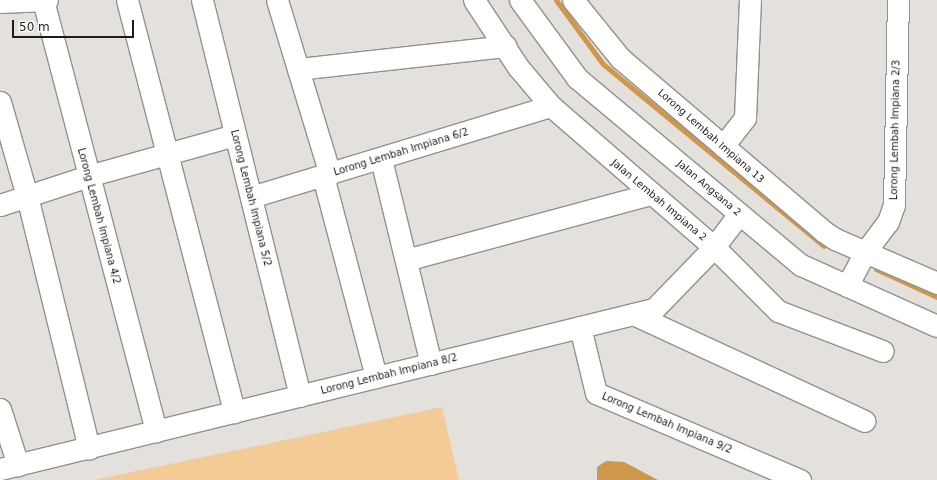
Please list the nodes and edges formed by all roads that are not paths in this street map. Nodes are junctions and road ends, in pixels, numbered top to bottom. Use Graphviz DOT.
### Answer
graph roads {
  1 [pos="43,0"];
  2 [pos="48,0"];
  3 [pos="127,0"];
  4 [pos="202,0"];
  5 [pos="277,0"];
  6 [pos="474,0"];
  7 [pos="520,0"];
  8 [pos="574,0"];
  9 [pos="750,0"];
  10 [pos="898,0"];
  11 [pos="0,2"];
  12 [pos="506,46"];
  13 [pos="298,69"];
  14 [pos="0,102"];
  15 [pos="551,106"];
  16 [pos="236,135"];
  17 [pos="723,146"];
  18 [pos="168,154"];
  19 [pos="381,159"];
  20 [pos="326,175"];
  21 [pos="88,176"];
  22 [pos="651,194"];
  23 [pos="27,196"];
  24 [pos="251,197"];
  25 [pos="0,205"];
  26 [pos="739,214"];
  27 [pos="714,246"];
  28 [pos="865,252"];
  29 [pos="406,260"];
  30 [pos="937,282"];
  31 [pos="847,286"];
  32 [pos="633,314"];
  33 [pos="937,326"];
  34 [pos="580,327"];
  35 [pos="883,352"];
  36 [pos="431,364"];
  37 [pos="376,377"];
  38 [pos="300,396"];
  39 [pos="0,409"];
  40 [pos="234,412"];
  41 [pos="866,422"];
  42 [pos="156,431"];
  43 [pos="89,449"];
  44 [pos="9,467"];
  45 [pos="800,480"];
  1 -- 2 [label="street"];
  1 -- 11 [label="street"];
  1 -- 21 [label="street, Lorong Lembah Impiana 4/2"];
  3 -- 18 [label="street"];
  4 -- 16 [label="street, Lorong Lembah Impiana 5/2"];
  5 -- 13 [label="street"];
  6 -- 12 [label="street, Jalan Lembah Impiana 2"];
  7 -- 26 [label="street, Jalan Angsana 2"];
  8 -- 17 [label="street, Lorong Lembah Impiana 13"];
  9 -- 17 [label="street"];
  10 -- 28 [label="street, Lorong Lembah Impiana 2/3"];
  12 -- 13 [label="street"];
  12 -- 15 [label="street, Jalan Lembah Impiana 2"];
  13 -- 20 [label="street"];
  14 -- 23 [label="street"];
  15 -- 19 [label="street, Lorong Lembah Impiana 6/2"];
  15 -- 22 [label="street, Jalan Lembah Impiana 2"];
  16 -- 18 [label="street"];
  16 -- 24 [label="street, Lorong Lembah Impiana 5/2"];
  17 -- 28 [label="street, Lorong Lembah Impiana 13"];
  18 -- 21 [label="street"];
  18 -- 40 [label="street"];
  19 -- 20 [label="street, Lorong Lembah Impiana 6/2"];
  19 -- 29 [label="street"];
  20 -- 24 [label="street, Lorong Lembah Impiana 6/2"];
  20 -- 37 [label="street"];
  21 -- 23 [label="street"];
  21 -- 42 [label="street, Lorong Lembah Impiana 4/2"];
  22 -- 27 [label="street, Jalan Lembah Impiana 2"];
  22 -- 29 [label="street"];
  23 -- 25 [label="street"];
  23 -- 43 [label="street"];
  24 -- 38 [label="street, Lorong Lembah Impiana 5/2"];
  26 -- 27 [label="street, Lorong Lembah Impiana 8/2"];
  26 -- 31 [label="street, Jalan Angsana 2"];
  27 -- 32 [label="street, Lorong Lembah Impiana 8/2"];
  27 -- 35 [label="street, Jalan Lembah Impiana 2"];
  28 -- 30 [label="street, Lorong Lembah Impiana 13"];
  28 -- 31 [label="street, Lorong Lembah Impiana 2/3"];
  29 -- 36 [label="street"];
  31 -- 33 [label="street, Jalan Angsana 2"];
  32 -- 34 [label="street, Lorong Lembah Impiana 8/2"];
  32 -- 41 [label="street"];
  34 -- 36 [label="street, Lorong Lembah Impiana 8/2"];
  34 -- 45 [label="street, Lorong Lembah Impiana 9/2"];
  36 -- 37 [label="street, Lorong Lembah Impiana 8/2"];
  37 -- 38 [label="street, Lorong Lembah Impiana 8/2"];
  38 -- 40 [label="street, Lorong Lembah Impiana 8/2"];
  39 -- 44 [label="street"];
  40 -- 42 [label="street, Lorong Lembah Impiana 8/2"];
  42 -- 43 [label="street, Lorong Lembah Impiana 8/2"];
  43 -- 44 [label="street, Lorong Lembah Impiana 8/2"];
}
